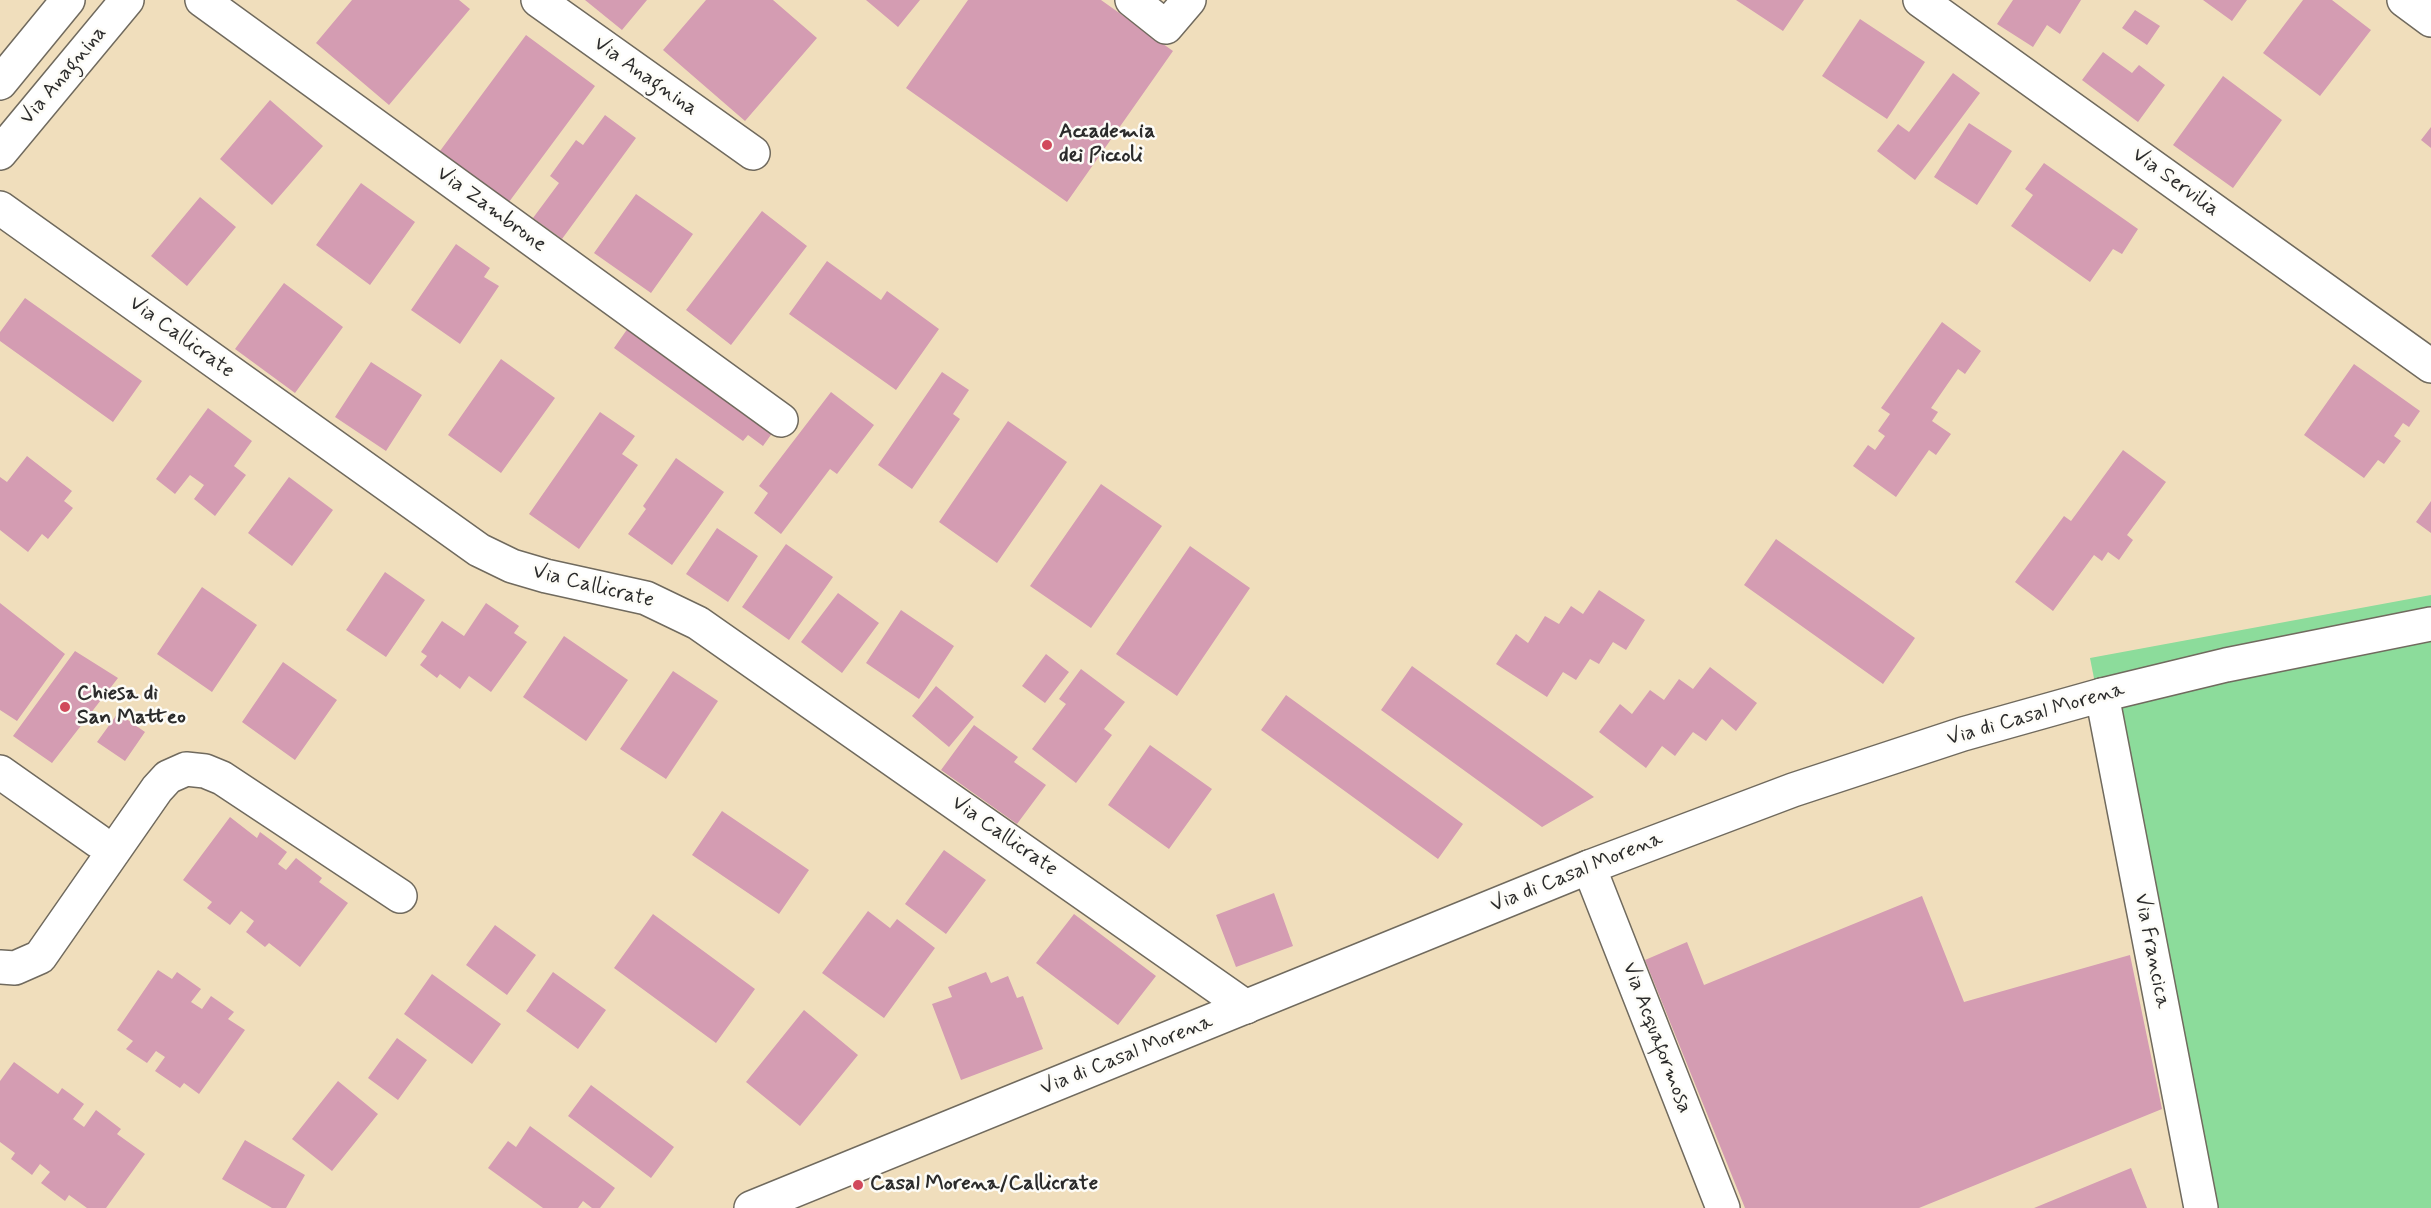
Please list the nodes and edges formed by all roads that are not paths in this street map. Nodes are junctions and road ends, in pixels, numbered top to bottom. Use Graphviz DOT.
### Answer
graph roads {
  1 [pos="68,0"];
  2 [pos="128,0"];
  3 [pos="202,0"];
  4 [pos="538,0"];
  5 [pos="1132,0"];
  6 [pos="1189,0"];
  7 [pos="1920,0"];
  8 [pos="2404,0"];
  9 [pos="2431,20"];
  10 [pos="0,83"];
  11 [pos="0,153"];
  12 [pos="753,153"];
  13 [pos="0,208"];
  14 [pos="2431,366"];
  15 [pos="781,420"];
  16 [pos="2431,624"];
  17 [pos="2102,695"];
  18 [pos="0,772"];
  19 [pos="98,841"];
  20 [pos="1589,867"];
  21 [pos="400,896"];
  22 [pos="0,967"];
  23 [pos="1246,1007"];
  24 [pos="751,1208"];
  25 [pos="1723,1208"];
  26 [pos="2201,1208"];
  1 -- 10 [label="street"];
  2 -- 11 [label="street, Via Anagnina"];
  3 -- 15 [label="street, Via Zambrone"];
  4 -- 12 [label="street, Via Anagnina"];
  5 -- 6 [label="street"];
  7 -- 14 [label="street, Via Servilia"];
  8 -- 9 [label="street"];
  13 -- 23 [label="street, Via Callicrate"];
  16 -- 17 [label="street, Via di Casal Morena"];
  17 -- 20 [label="street, Via di Casal Morena"];
  17 -- 26 [label="street, Via Francica"];
  18 -- 19 [label="street"];
  20 -- 23 [label="street, Via di Casal Morena"];
  20 -- 25 [label="street, Via Acquaformosa"];
  21 -- 22 [label="street"];
  23 -- 24 [label="street, Via di Casal Morena"];
}
